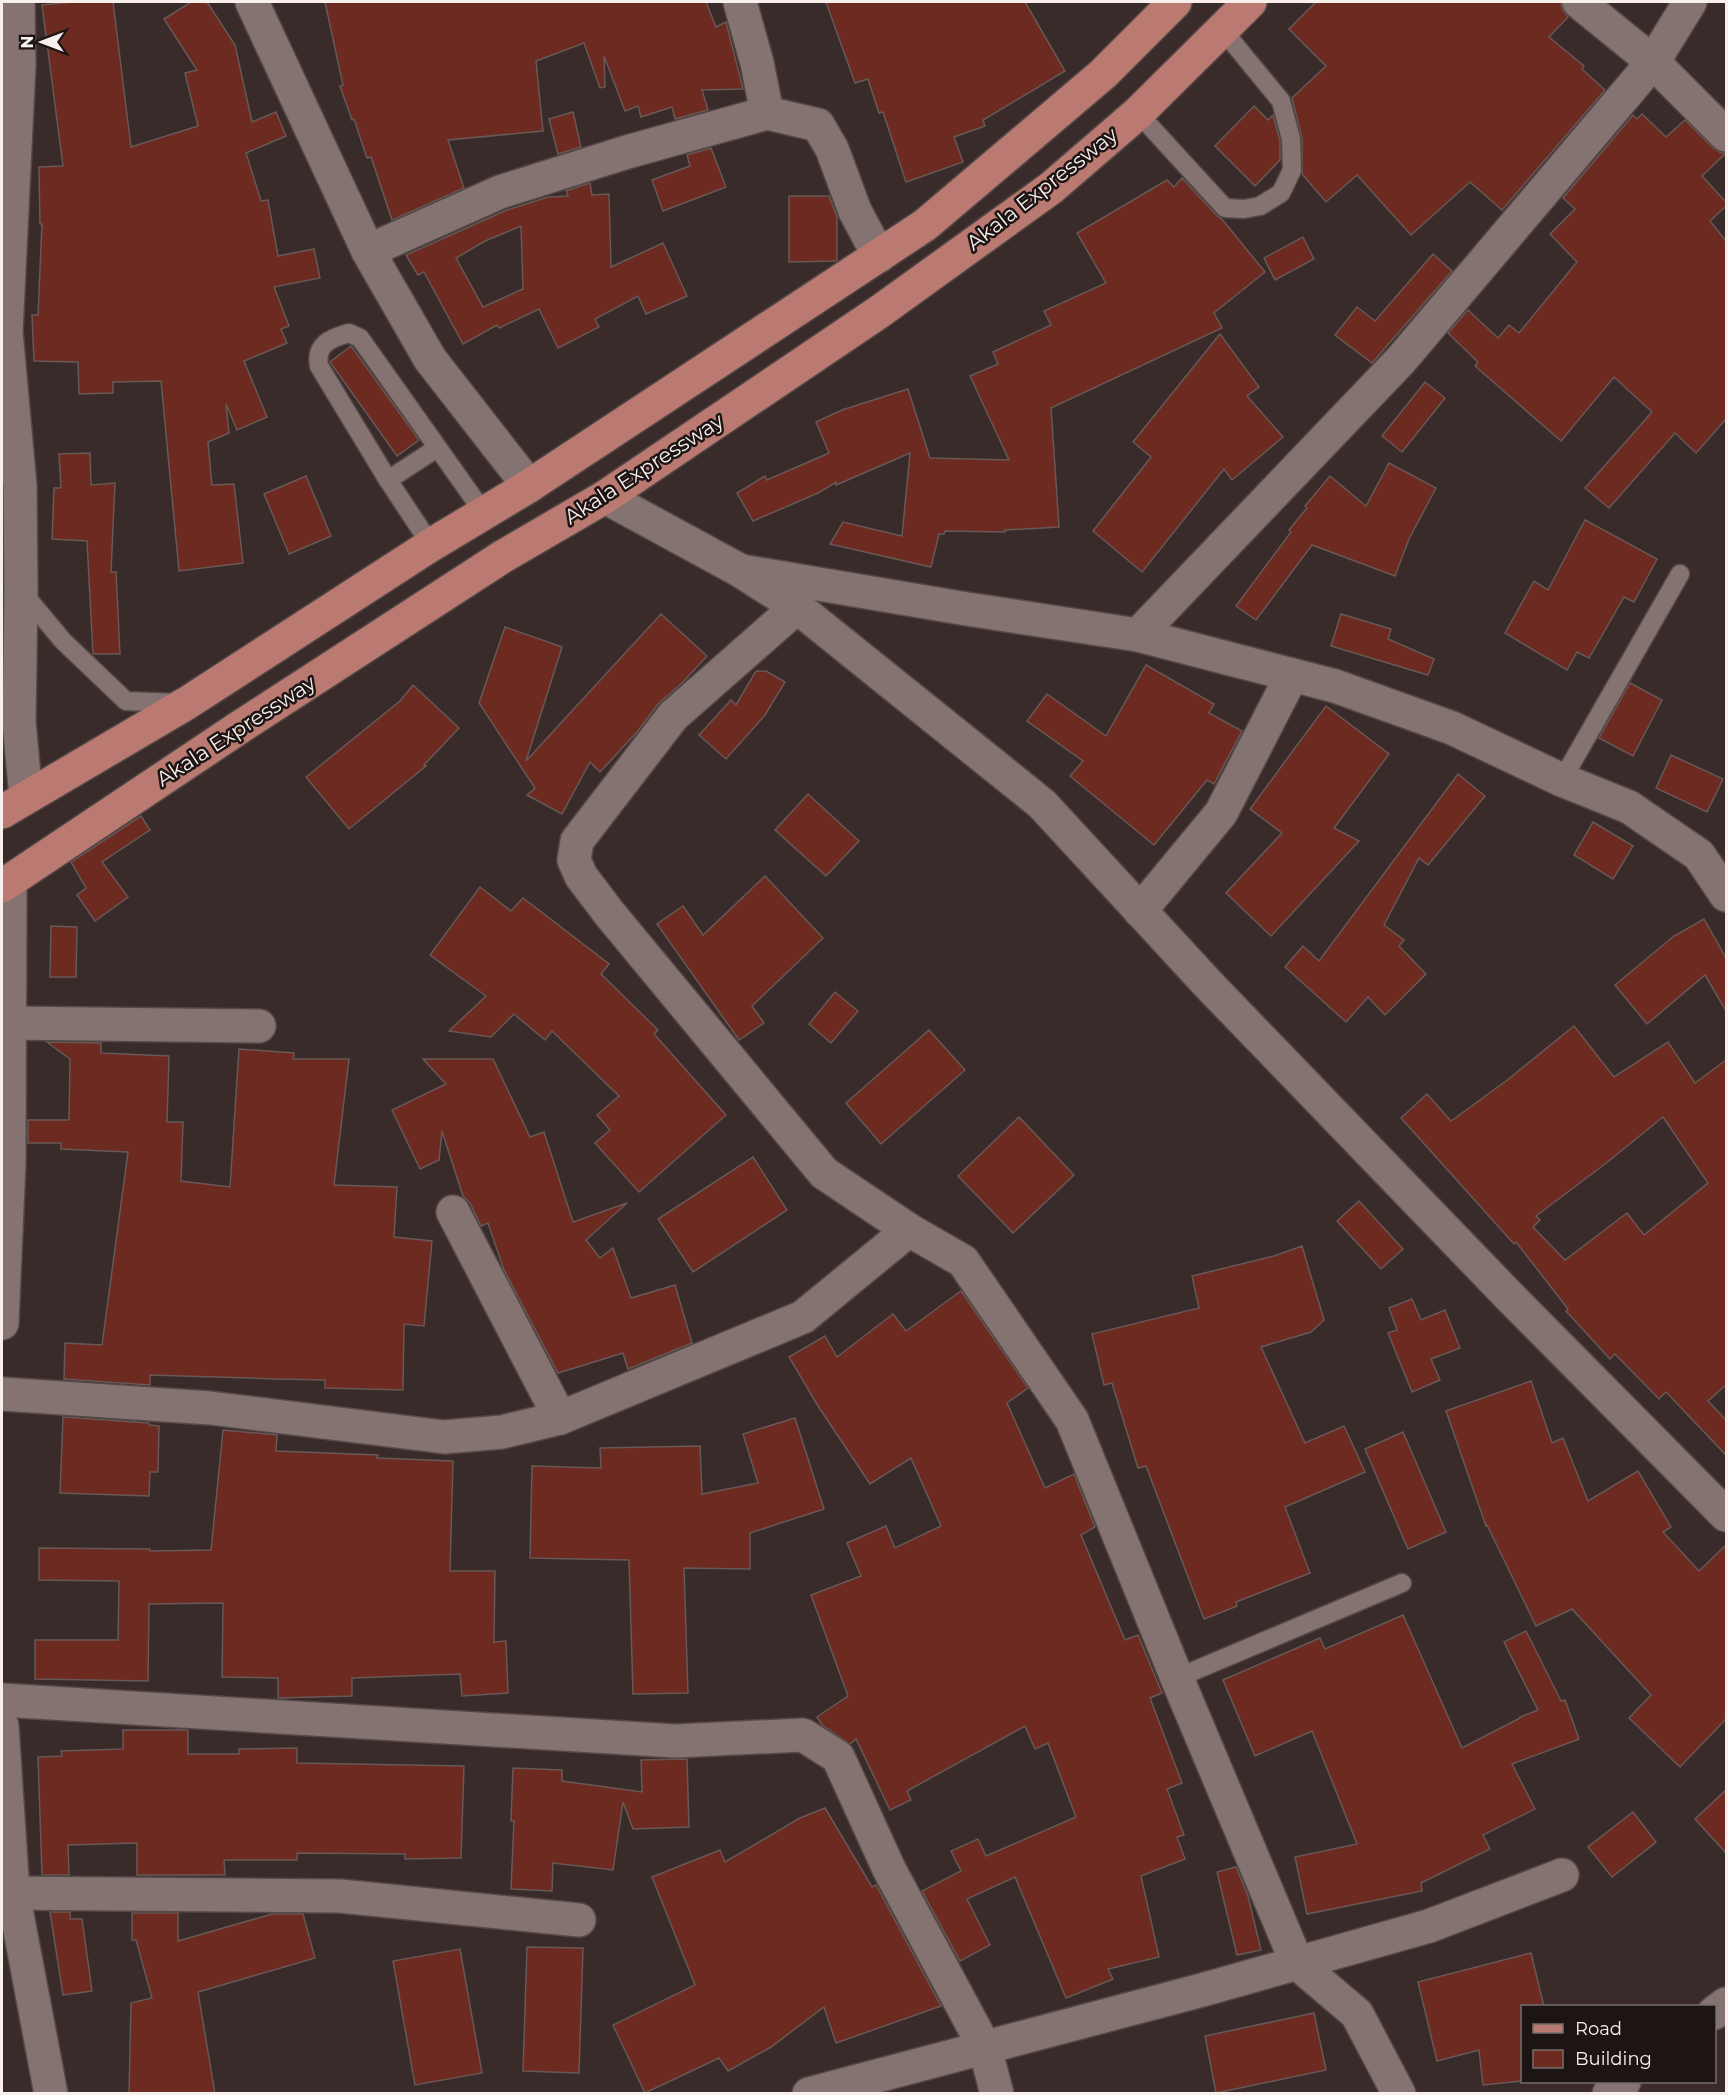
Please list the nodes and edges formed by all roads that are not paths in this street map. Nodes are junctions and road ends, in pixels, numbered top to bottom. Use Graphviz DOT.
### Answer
graph roads {
  1 [pos="18,2"];
  2 [pos="252,2"];
  3 [pos="740,2"];
  4 [pos="1175,2"];
  5 [pos="1250,2"];
  6 [pos="1579,2"];
  7 [pos="1690,2"];
  8 [pos="1221,28"];
  9 [pos="1653,62"];
  10 [pos="1103,74"];
  11 [pos="767,113"];
  12 [pos="1138,113"];
  13 [pos="1726,135"];
  14 [pos="368,251"];
  15 [pos="879,256"];
  16 [pos="437,448"];
  17 [pos="388,480"];
  18 [pos="529,486"];
  19 [pos="606,497"];
  20 [pos="484,513"];
  21 [pos="431,545"];
  22 [pos="741,571"];
  23 [pos="1680,574"];
  24 [pos="21,591"];
  25 [pos="797,607"];
  26 [pos="1138,635"];
  27 [pos="1292,675"];
  28 [pos="187,703"];
  29 [pos="1562,780"];
  30 [pos="14,804"];
  31 [pos="6,884"];
  32 [pos="1726,895"];
  33 [pos="1140,912"];
  34 [pos="9,1023"];
  35 [pos="259,1026"];
  36 [pos="453,1212"];
  37 [pos="909,1230"];
  38 [pos="2,1323"];
  39 [pos="2,1394"];
  40 [pos="560,1418"];
  41 [pos="1726,1515"];
  42 [pos="1402,1583"];
  43 [pos="1177,1678"];
  44 [pos="2,1700"];
  45 [pos="2,1726"];
  46 [pos="1562,1875"];
  47 [pos="7,1893"];
  48 [pos="579,1920"];
  49 [pos="1297,1963"];
  50 [pos="985,2048"];
  51 [pos="1623,2083"];
  52 [pos="51,2094"];
  53 [pos="809,2094"];
  54 [pos="997,2094"];
  55 [pos="1399,2094"];
  56 [pos="1609,2094"];
  1 -- 24 [label="street"];
  2 -- 14 [label="street"];
  3 -- 11 [label="street"];
  4 -- 10 [label="main road"];
  5 -- 8 [label="main road, Akala Expressway"];
  6 -- 9 [label="street"];
  7 -- 9 [label="street"];
  8 -- 12 [label="main road, Akala Expressway"];
  8 -- 12 [label="lane"];
  9 -- 13 [label="street"];
  9 -- 26 [label="street"];
  10 -- 12 [label="main road"];
  10 -- 15 [label="main road"];
  11 -- 14 [label="street"];
  11 -- 15 [label="street"];
  12 -- 19 [label="main road, Akala Expressway"];
  14 -- 18 [label="street"];
  15 -- 18 [label="main road"];
  16 -- 17 [label="lane"];
  16 -- 17 [label="lane"];
  16 -- 20 [label="lane"];
  17 -- 21 [label="lane"];
  18 -- 20 [label="main road"];
  19 -- 22 [label="street"];
  19 -- 31 [label="main road, Akala Expressway"];
  20 -- 21 [label="main road"];
  21 -- 28 [label="main road"];
  22 -- 25 [label="street"];
  22 -- 26 [label="street"];
  23 -- 29 [label="lane"];
  24 -- 28 [label="lane"];
  24 -- 30 [label="street"];
  25 -- 33 [label="street"];
  25 -- 37 [label="street"];
  26 -- 27 [label="street"];
  27 -- 29 [label="street"];
  27 -- 33 [label="street"];
  28 -- 30 [label="main road"];
  29 -- 32 [label="street"];
  31 -- 34 [label="street"];
  33 -- 41 [label="street"];
  34 -- 35 [label="street"];
  34 -- 38 [label="street"];
  36 -- 40 [label="street"];
  37 -- 40 [label="street"];
  37 -- 43 [label="street"];
  39 -- 40 [label="street"];
  42 -- 43 [label="lane"];
  43 -- 49 [label="street"];
  44 -- 50 [label="street"];
  45 -- 47 [label="street"];
  46 -- 49 [label="street"];
  47 -- 48 [label="street"];
  47 -- 52 [label="street"];
  49 -- 50 [label="street"];
  49 -- 55 [label="street"];
  50 -- 53 [label="street"];
  50 -- 54 [label="street"];
  51 -- 56 [label="street"];
}
